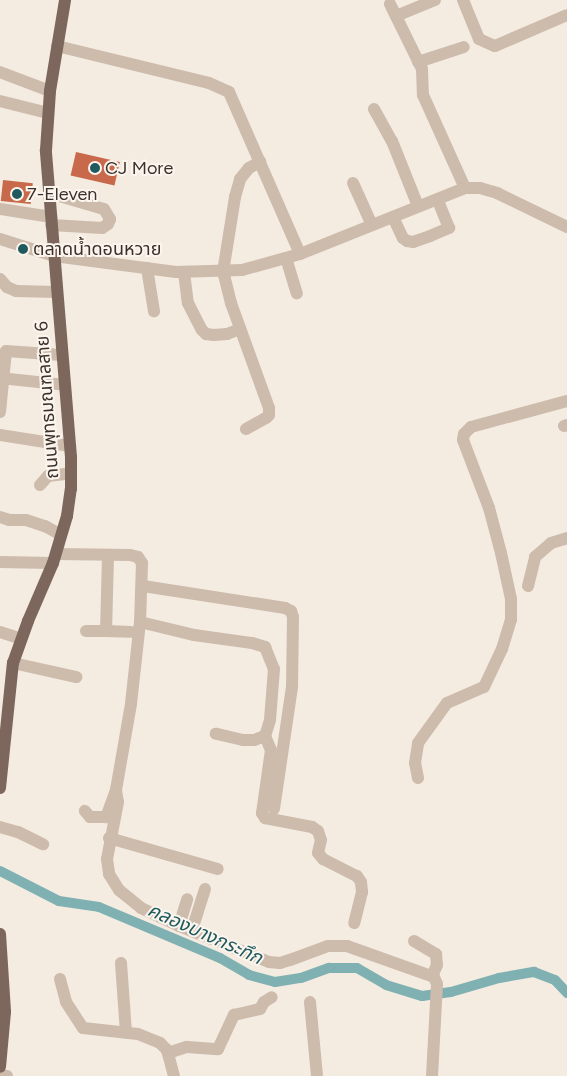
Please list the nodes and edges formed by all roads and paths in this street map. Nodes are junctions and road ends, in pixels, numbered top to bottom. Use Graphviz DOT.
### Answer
graph roads {
  1 [pos="65,0"];
  2 [pos="435,0"];
  3 [pos="463,0"];
  4 [pos="390,4"];
  5 [pos="567,14"];
  6 [pos="396,16"];
  7 [pos="57,46"];
  8 [pos="464,47"];
  9 [pos="418,62"];
  10 [pos="0,72"];
  11 [pos="50,91"];
  12 [pos="0,101"];
  13 [pos="374,109"];
  14 [pos="48,113"];
  15 [pos="260,162"];
  16 [pos="353,183"];
  17 [pos="465,188"];
  18 [pos="49,193"];
  19 [pos="438,198"];
  20 [pos="418,206"];
  21 [pos="0,209"];
  22 [pos="393,217"];
  23 [pos="51,221"];
  24 [pos="565,224"];
  25 [pos="372,225"];
  26 [pos="0,239"];
  27 [pos="300,254"];
  28 [pos="54,256"];
  29 [pos="286,258"];
  30 [pos="147,268"];
  31 [pos="184,272"];
  32 [pos="223,272"];
  33 [pos="0,280"];
  34 [pos="57,292"];
  35 [pos="297,293"];
  36 [pos="154,311"];
  37 [pos="240,329"];
  38 [pos="3,350"];
  39 [pos="62,355"];
  40 [pos="2,378"];
  41 [pos="65,385"];
  42 [pos="567,401"];
  43 [pos="0,412"];
  44 [pos="246,429"];
  45 [pos="0,435"];
  46 [pos="70,446"];
  47 [pos="71,473"];
  48 [pos="40,485"];
  49 [pos="0,517"];
  50 [pos="62,535"];
  51 [pos="567,538"];
  52 [pos="108,556"];
  53 [pos="54,559"];
  54 [pos="0,562"];
  55 [pos="143,586"];
  56 [pos="528,586"];
  57 [pos="140,622"];
  58 [pos="86,631"];
  59 [pos="106,631"];
  60 [pos="0,632"];
  61 [pos="131,632"];
  62 [pos="21,639"];
  63 [pos="13,664"];
  64 [pos="76,677"];
  65 [pos="216,734"];
  66 [pos="265,736"];
  67 [pos="2,752"];
  68 [pos="418,778"];
  69 [pos="0,788"];
  70 [pos="116,790"];
  71 [pos="274,809"];
  72 [pos="85,811"];
  73 [pos="0,827"];
  74 [pos="110,838"];
  75 [pos="43,844"];
  76 [pos="218,869"];
  77 [pos="205,889"];
  78 [pos="187,899"];
  79 [pos="354,923"];
  80 [pos="179,926"];
  81 [pos="192,930"];
  82 [pos="0,934"];
  83 [pos="414,941"];
  84 [pos="121,963"];
  85 [pos="60,979"];
  86 [pos="434,980"];
  87 [pos="272,997"];
  88 [pos="310,1002"];
  89 [pos="126,1033"];
  90 [pos="168,1053"];
  91 [pos="1,1060"];
  92 [pos="0,1075"];
  93 [pos="7,1076"];
  94 [pos="174,1076"];
  95 [pos="317,1076"];
  96 [pos="432,1076"];
  1 -- 7 [label="main road, ถนนพุทธมณฑลสาย 6"];
  2 -- 6 [label="street"];
  3 -- 5 [label="street"];
  4 -- 6 [label="street"];
  6 -- 9 [label="street"];
  7 -- 11 [label="main road, ถนนพุทธมณฑลสาย 6"];
  7 -- 15 [label="street"];
  8 -- 9 [label="street"];
  9 -- 17 [label="street"];
  10 -- 11 [label="street"];
  11 -- 14 [label="main road, ถนนพุทธมณฑลสาย 6"];
  12 -- 14 [label="street"];
  13 -- 20 [label="street"];
  14 -- 18 [label="main road, ถนนพุทธมณฑลสาย 6"];
  15 -- 27 [label="street"];
  15 -- 32 [label="street"];
  16 -- 25 [label="street"];
  17 -- 19 [label="street"];
  17 -- 24 [label="street"];
  18 -- 23 [label="main road, ถนนพุทธมณฑลสาย 6"];
  18 -- 23 [label="street"];
  19 -- 20 [label="street"];
  19 -- 22 [label="street"];
  20 -- 22 [label="street"];
  21 -- 23 [label="street"];
  22 -- 25 [label="street"];
  23 -- 28 [label="main road, ถนนพุทธมณฑลสาย 6"];
  25 -- 27 [label="street"];
  26 -- 28 [label="street"];
  27 -- 29 [label="street"];
  28 -- 30 [label="street"];
  28 -- 34 [label="main road, ถนนพุทธมณฑลสาย 6"];
  29 -- 32 [label="street"];
  29 -- 35 [label="street"];
  30 -- 31 [label="street"];
  30 -- 36 [label="street"];
  31 -- 32 [label="street"];
  31 -- 37 [label="street"];
  32 -- 37 [label="street"];
  33 -- 34 [label="street"];
  34 -- 39 [label="main road, ถนนพุทธมณฑลสาย 6"];
  37 -- 44 [label="street"];
  38 -- 39 [label="street"];
  38 -- 40 [label="street"];
  39 -- 41 [label="main road, ถนนพุทธมณฑลสาย 6"];
  40 -- 41 [label="street"];
  40 -- 43 [label="street"];
  41 -- 46 [label="main road, ถนนพุทธมณฑลสาย 6"];
  42 -- 68 [label="street"];
  45 -- 46 [label="street"];
  46 -- 47 [label="main road, ถนนพุทธมณฑลสาย 6"];
  47 -- 48 [label="street"];
  47 -- 50 [label="main road, ถนนพุทธมณฑลสาย 6"];
  49 -- 50 [label="street"];
  50 -- 53 [label="main road, ถนนพุทธมณฑลสาย 6"];
  51 -- 56 [label="street"];
  52 -- 53 [label="street"];
  52 -- 55 [label="street"];
  52 -- 59 [label="street"];
  53 -- 54 [label="street"];
  53 -- 62 [label="main road, ถนนพุทธมณฑลสาย 6"];
  55 -- 57 [label="street"];
  55 -- 71 [label="street"];
  57 -- 66 [label="street"];
  57 -- 70 [label="street"];
  58 -- 59 [label="street"];
  59 -- 61 [label="street"];
  60 -- 62 [label="street"];
  62 -- 63 [label="main road, ถนนพุทธมณฑลสาย 6"];
  63 -- 64 [label="street"];
  63 -- 67 [label="main road, ถนนพุทธมณฑลสาย 6"];
  65 -- 66 [label="street"];
  66 -- 79 [label="street"];
  67 -- 69 [label="main road, ถนนพุทธมณฑลสาย 6"];
  70 -- 72 [label="street"];
  70 -- 74 [label="street"];
  73 -- 75 [label="street"];
  74 -- 76 [label="street"];
  74 -- 80 [label="street"];
  77 -- 81 [label="street"];
  78 -- 80 [label="street"];
  80 -- 81 [label="street"];
  81 -- 86 [label="street"];
  82 -- 91 [label="main road"];
  83 -- 86 [label="street"];
  84 -- 89 [label="street"];
  85 -- 89 [label="street"];
  86 -- 96 [label="street"];
  87 -- 90 [label="street"];
  88 -- 95 [label="street"];
  89 -- 90 [label="street"];
  90 -- 94 [label="street"];
  92 -- 93 [label="street"];
}
